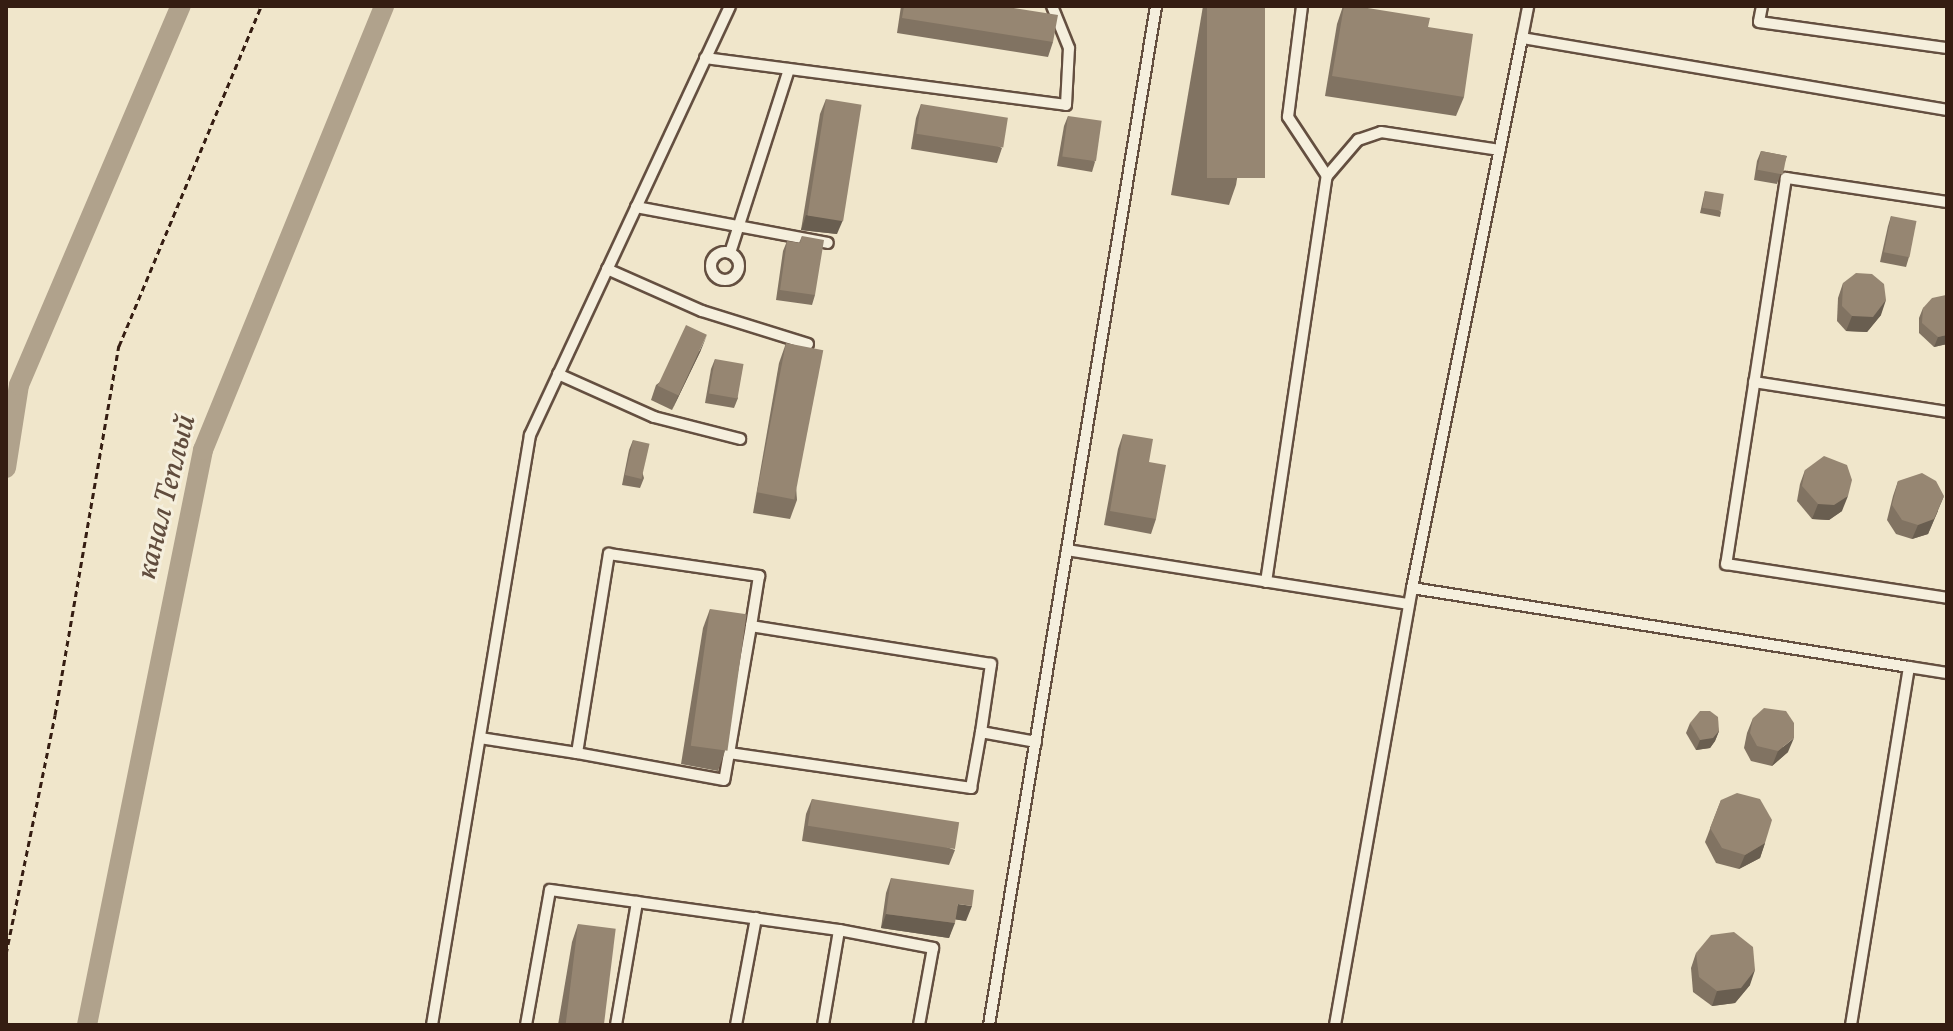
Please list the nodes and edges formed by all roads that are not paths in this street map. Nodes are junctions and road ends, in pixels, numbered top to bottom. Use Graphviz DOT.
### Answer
graph roads {
  1 [pos="730,6"];
  2 [pos="1052,6"];
  3 [pos="1156,6"];
  4 [pos="1302,6"];
  5 [pos="1528,6"];
  6 [pos="1762,6"];
  7 [pos="1522,38"];
  8 [pos="1947,48"];
  9 [pos="705,58"];
  10 [pos="789,69"];
  11 [pos="1947,110"];
  12 [pos="1500,150"];
  13 [pos="1327,176"];
  14 [pos="1947,202"];
  15 [pos="636,207"];
  16 [pos="739,226"];
  17 [pos="828,243"];
  18 [pos="730,253"];
  19 [pos="607,269"];
  20 [pos="808,344"];
  21 [pos="558,374"];
  22 [pos="1754,382"];
  23 [pos="1947,412"];
  24 [pos="740,439"];
  25 [pos="1067,550"];
  26 [pos="1266,582"];
  27 [pos="1412,588"];
  28 [pos="1947,598"];
  29 [pos="1409,604"];
  30 [pos="751,626"];
  31 [pos="1909,667"];
  32 [pos="1947,673"];
  33 [pos="981,732"];
  34 [pos="480,738"];
  35 [pos="1036,742"];
  36 [pos="577,753"];
  37 [pos="729,753"];
  38 [pos="637,902"];
  39 [pos="756,918"];
  40 [pos="839,930"];
  41 [pos="432,1025"];
  42 [pos="526,1025"];
  43 [pos="616,1025"];
  44 [pos="736,1025"];
  45 [pos="823,1025"];
  46 [pos="919,1025"];
  47 [pos="989,1025"];
  48 [pos="1335,1025"];
  49 [pos="1851,1025"];
  1 -- 9 [label="lane"];
  2 -- 10 [label="lane"];
  3 -- 25 [label="lane"];
  4 -- 13 [label="lane"];
  5 -- 7 [label="lane"];
  6 -- 8 [label="lane"];
  7 -- 11 [label="lane"];
  7 -- 12 [label="lane"];
  9 -- 10 [label="lane"];
  9 -- 15 [label="lane"];
  10 -- 16 [label="lane"];
  12 -- 13 [label="lane"];
  12 -- 27 [label="lane"];
  13 -- 26 [label="lane"];
  14 -- 22 [label="lane"];
  15 -- 16 [label="lane"];
  15 -- 19 [label="lane"];
  16 -- 17 [label="lane"];
  16 -- 18 [label="lane"];
  19 -- 20 [label="lane"];
  19 -- 21 [label="lane"];
  21 -- 24 [label="lane"];
  21 -- 34 [label="lane"];
  22 -- 23 [label="lane"];
  22 -- 28 [label="lane"];
  25 -- 26 [label="lane"];
  25 -- 35 [label="lane"];
  26 -- 29 [label="lane"];
  27 -- 29 [label="lane"];
  27 -- 31 [label="lane"];
  29 -- 48 [label="lane"];
  30 -- 33 [label="lane"];
  30 -- 36 [label="lane"];
  30 -- 37 [label="lane"];
  31 -- 32 [label="lane"];
  31 -- 49 [label="lane"];
  33 -- 35 [label="lane"];
  33 -- 37 [label="lane"];
  34 -- 36 [label="lane"];
  34 -- 41 [label="lane"];
  35 -- 47 [label="lane"];
  36 -- 37 [label="lane"];
  38 -- 39 [label="lane"];
  38 -- 42 [label="lane"];
  38 -- 43 [label="lane"];
  39 -- 40 [label="lane"];
  39 -- 44 [label="lane"];
  40 -- 45 [label="lane"];
  40 -- 46 [label="lane"];
}
